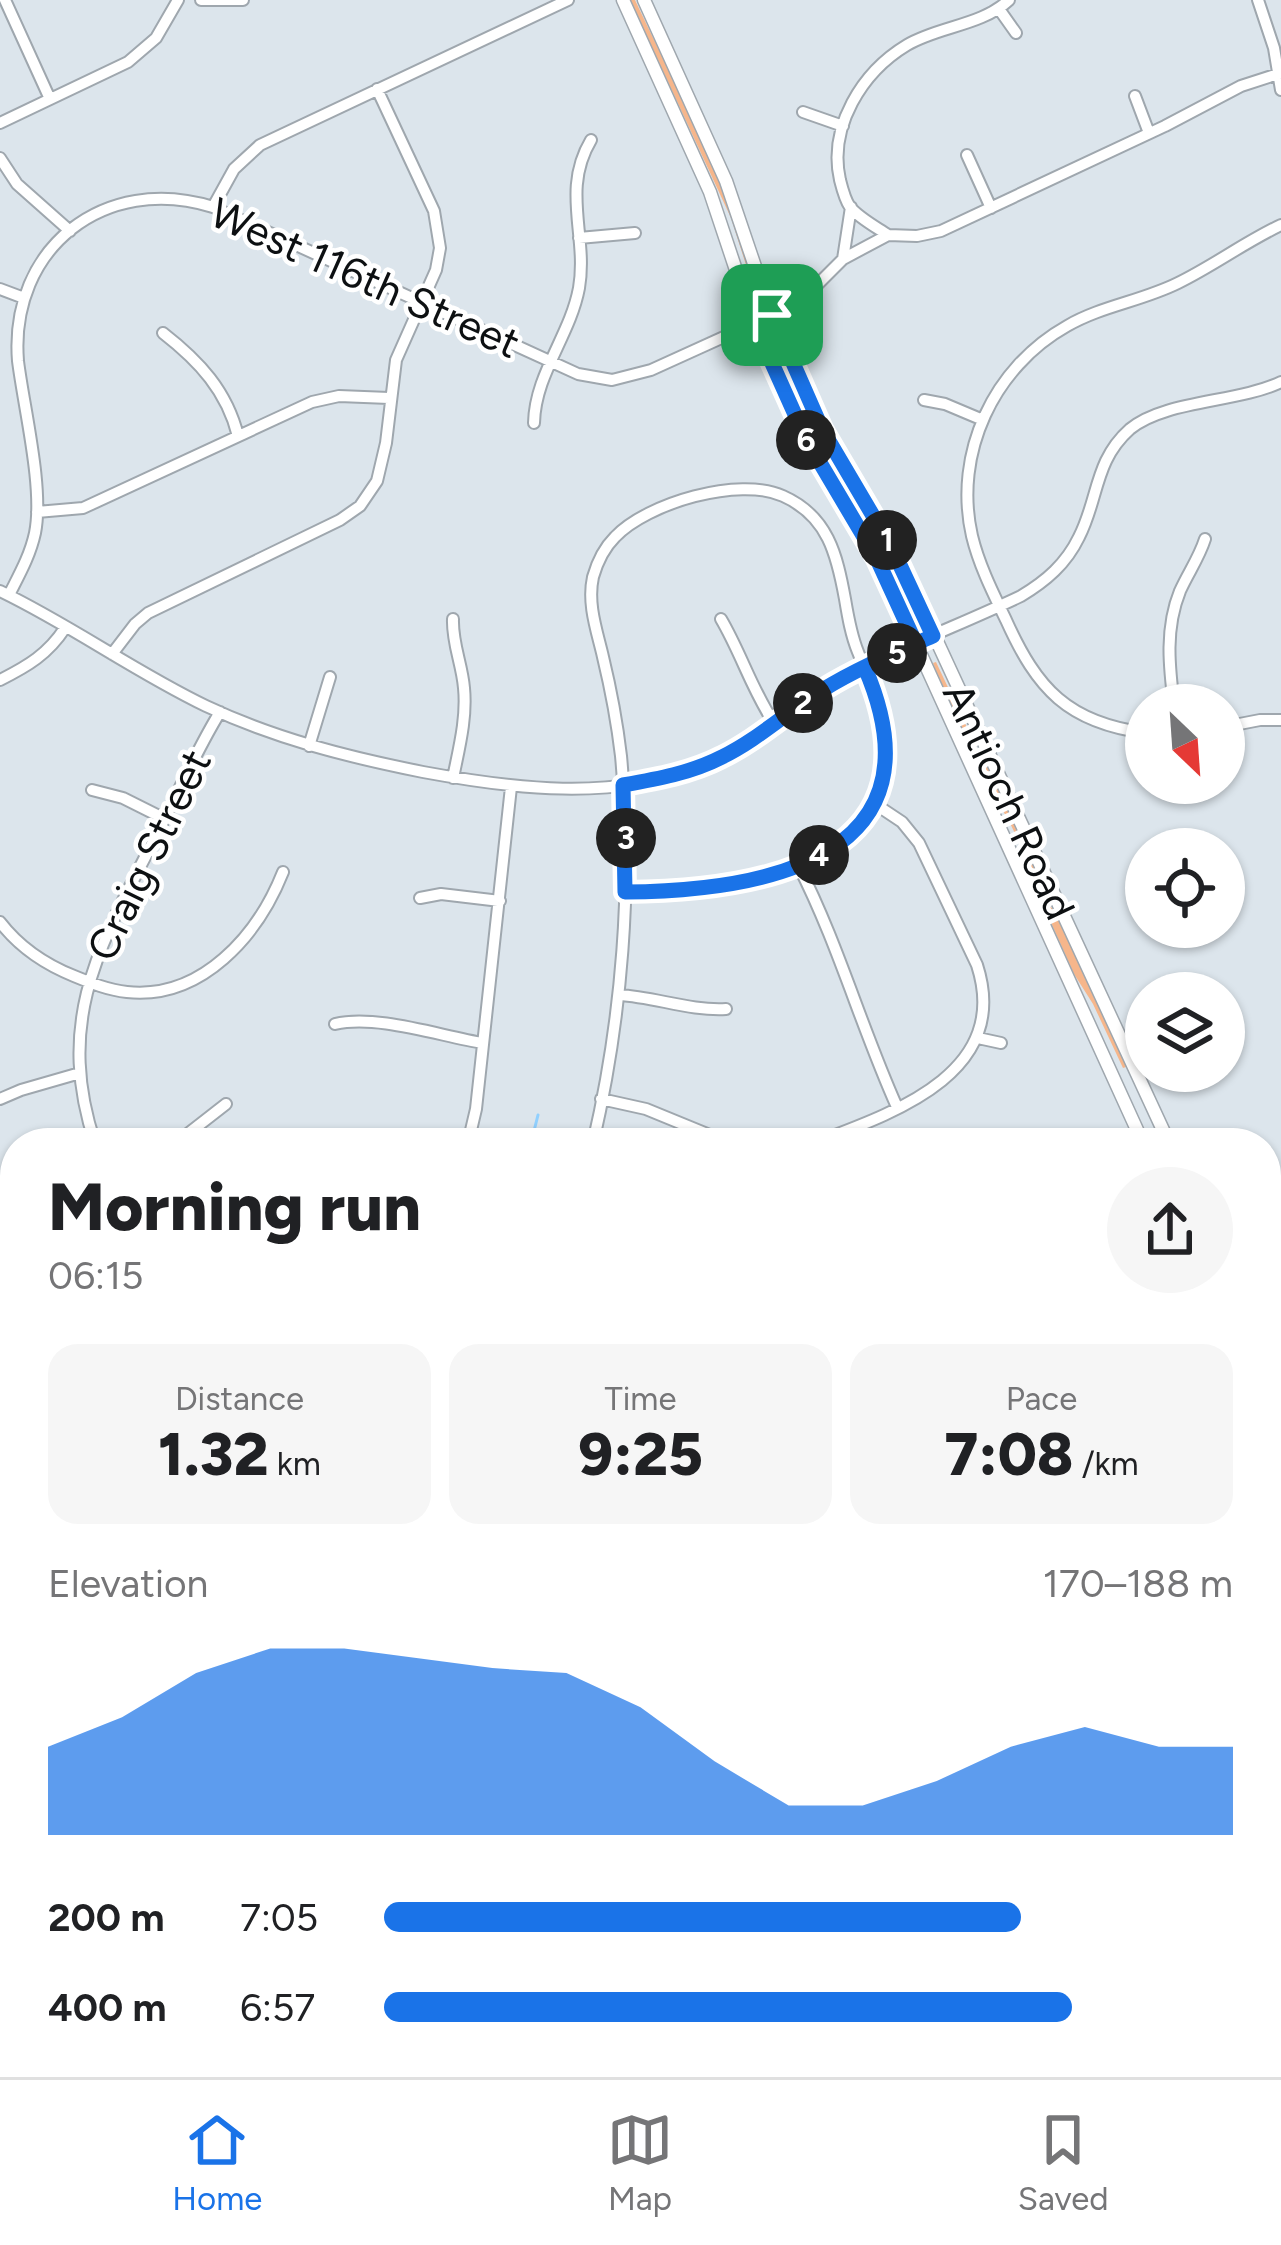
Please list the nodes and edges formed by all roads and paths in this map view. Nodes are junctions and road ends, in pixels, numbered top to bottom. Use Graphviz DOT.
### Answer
graph roads {
  1 [pos="4,0"];
  2 [pos="178,0"];
  3 [pos="201,0"];
  4 [pos="243,0"];
  5 [pos="568,0"];
  6 [pos="623,0"];
  7 [pos="644,0"];
  8 [pos="1258,0"];
  9 [pos="1004,5"];
  10 [pos="1016,32"];
  11 [pos="1280,74"];
  12 [pos="377,89"];
  13 [pos="1281,90"];
  14 [pos="1135,96"];
  15 [pos="50,99"];
  16 [pos="803,112"];
  17 [pos="0,123"];
  18 [pos="843,126"];
  19 [pos="1149,134"];
  20 [pos="591,140"];
  21 [pos="967,155"];
  22 [pos="0,158"];
  23 [pos="213,207"];
  24 [pos="850,207"];
  25 [pos="991,208"];
  26 [pos="1281,225"];
  27 [pos="70,231"];
  28 [pos="634,232"];
  29 [pos="888,235"];
  30 [pos="579,238"];
  31 [pos="843,259"];
  32 [pos="0,289"];
  33 [pos="24,298"];
  34 [pos="421,303"];
  35 [pos="772,315"];
  36 [pos="754,323"];
  37 [pos="163,333"];
  38 [pos="551,363"];
  39 [pos="1281,382"];
  40 [pos="389,398"];
  41 [pos="924,400"];
  42 [pos="983,420"];
  43 [pos="534,423"];
  44 [pos="238,436"];
  45 [pos="37,512"];
  46 [pos="1205,539"];
  47 [pos="4,593"];
  48 [pos="999,607"];
  49 [pos="453,619"];
  50 [pos="721,619"];
  51 [pos="65,628"];
  52 [pos="933,636"];
  53 [pos="916,644"];
  54 [pos="112,654"];
  55 [pos="865,668"];
  56 [pos="330,676"];
  57 [pos="0,680"];
  58 [pos="1172,684"];
  59 [pos="220,712"];
  60 [pos="1281,720"];
  61 [pos="774,723"];
  62 [pos="1245,723"];
  63 [pos="1125,729"];
  64 [pos="309,746"];
  65 [pos="453,778"];
  66 [pos="623,785"];
  67 [pos="511,787"];
  68 [pos="92,790"];
  69 [pos="875,803"];
  70 [pos="165,819"];
  71 [pos="799,865"];
  72 [pos="283,872"];
  73 [pos="625,892"];
  74 [pos="419,898"];
  75 [pos="500,901"];
  76 [pos="0,922"];
  77 [pos="89,982"];
  78 [pos="619,994"];
  79 [pos="726,1009"];
  80 [pos="335,1024"];
  81 [pos="978,1038"];
  82 [pos="483,1043"];
  83 [pos="1001,1043"];
  84 [pos="80,1073"];
  85 [pos="0,1099"];
  86 [pos="601,1099"];
  87 [pos="226,1104"];
  88 [pos="897,1107"];
  89 [pos="90,1128"];
  90 [pos="195,1128"];
  91 [pos="472,1128"];
  92 [pos="595,1128"];
  93 [pos="693,1128"];
  94 [pos="849,1128"];
  95 [pos="1136,1128"];
  96 [pos="1162,1128"];
  1 -- 15 [label="street"];
  2 -- 15 [label="street"];
  3 -- 4 [label="street"];
  5 -- 12 [label="street"];
  6 -- 36 [label="main road, Antioch Road"];
  7 -- 35 [label="main road, Antioch Road"];
  8 -- 11 [label="street"];
  9 -- 10 [label="street"];
  9 -- 18 [label="street"];
  11 -- 13 [label="street"];
  11 -- 19 [label="street, West 116th Street"];
  12 -- 23 [label="street"];
  12 -- 34 [label="street"];
  14 -- 19 [label="street"];
  15 -- 17 [label="street"];
  16 -- 18 [label="street"];
  18 -- 24 [label="street"];
  19 -- 25 [label="street, West 116th Street"];
  20 -- 30 [label="street"];
  21 -- 25 [label="street"];
  22 -- 27 [label="street"];
  23 -- 27 [label="street, West 116th Street"];
  23 -- 34 [label="street, West 116th Street"];
  24 -- 29 [label="street"];
  24 -- 31 [label="street"];
  25 -- 29 [label="street, West 116th Street"];
  26 -- 42 [label="street"];
  27 -- 33 [label="street, West 116th Street"];
  28 -- 30 [label="street"];
  29 -- 31 [label="street, West 116th Street"];
  30 -- 38 [label="street"];
  31 -- 35 [label="street, West 116th Street"];
  32 -- 33 [label="street"];
  33 -- 45 [label="street, West 116th Street"];
  34 -- 38 [label="street, West 116th Street"];
  34 -- 40 [label="street"];
  35 -- 36 [label="street, West 116th Street"];
  35 -- 52 [label="main road, Antioch Road"];
  36 -- 38 [label="street, West 116th Street"];
  36 -- 53 [label="main road, Antioch Road"];
  37 -- 44 [label="street"];
  38 -- 43 [label="street, West 116th Street"];
  39 -- 48 [label="street"];
  40 -- 44 [label="street"];
  40 -- 54 [label="street"];
  41 -- 42 [label="street"];
  42 -- 48 [label="street"];
  44 -- 45 [label="street"];
  45 -- 47 [label="street, West 116th Street"];
  46 -- 58 [label="street"];
  47 -- 51 [label="street"];
  48 -- 52 [label="street"];
  48 -- 63 [label="street"];
  49 -- 65 [label="street"];
  50 -- 61 [label="street"];
  51 -- 54 [label="street"];
  51 -- 57 [label="street"];
  52 -- 53 [label="street"];
  52 -- 96 [label="main road, Antioch Road"];
  53 -- 55 [label="street"];
  53 -- 95 [label="main road, Antioch Road"];
  54 -- 59 [label="street"];
  55 -- 61 [label="street"];
  55 -- 66 [label="street"];
  55 -- 69 [label="street"];
  56 -- 64 [label="street"];
  59 -- 64 [label="street"];
  59 -- 70 [label="street, Craig Street"];
  60 -- 62 [label="street"];
  61 -- 66 [label="street"];
  64 -- 65 [label="street"];
  65 -- 67 [label="street"];
  66 -- 67 [label="street"];
  66 -- 73 [label="street"];
  67 -- 75 [label="street"];
  68 -- 70 [label="street"];
  69 -- 71 [label="street"];
  69 -- 81 [label="street"];
  70 -- 77 [label="street, Craig Street"];
  71 -- 73 [label="street"];
  71 -- 88 [label="street"];
  72 -- 77 [label="street"];
  73 -- 78 [label="street"];
  74 -- 75 [label="street"];
  75 -- 82 [label="street"];
  76 -- 77 [label="street"];
  77 -- 84 [label="street, Craig Street"];
  78 -- 79 [label="street"];
  78 -- 86 [label="street"];
  80 -- 82 [label="street"];
  81 -- 83 [label="street"];
  81 -- 88 [label="street"];
  82 -- 91 [label="street"];
  84 -- 85 [label="street"];
  84 -- 89 [label="street, Craig Street"];
  86 -- 92 [label="street"];
  86 -- 93 [label="street"];
  87 -- 90 [label="street"];
  88 -- 94 [label="street"];
}
